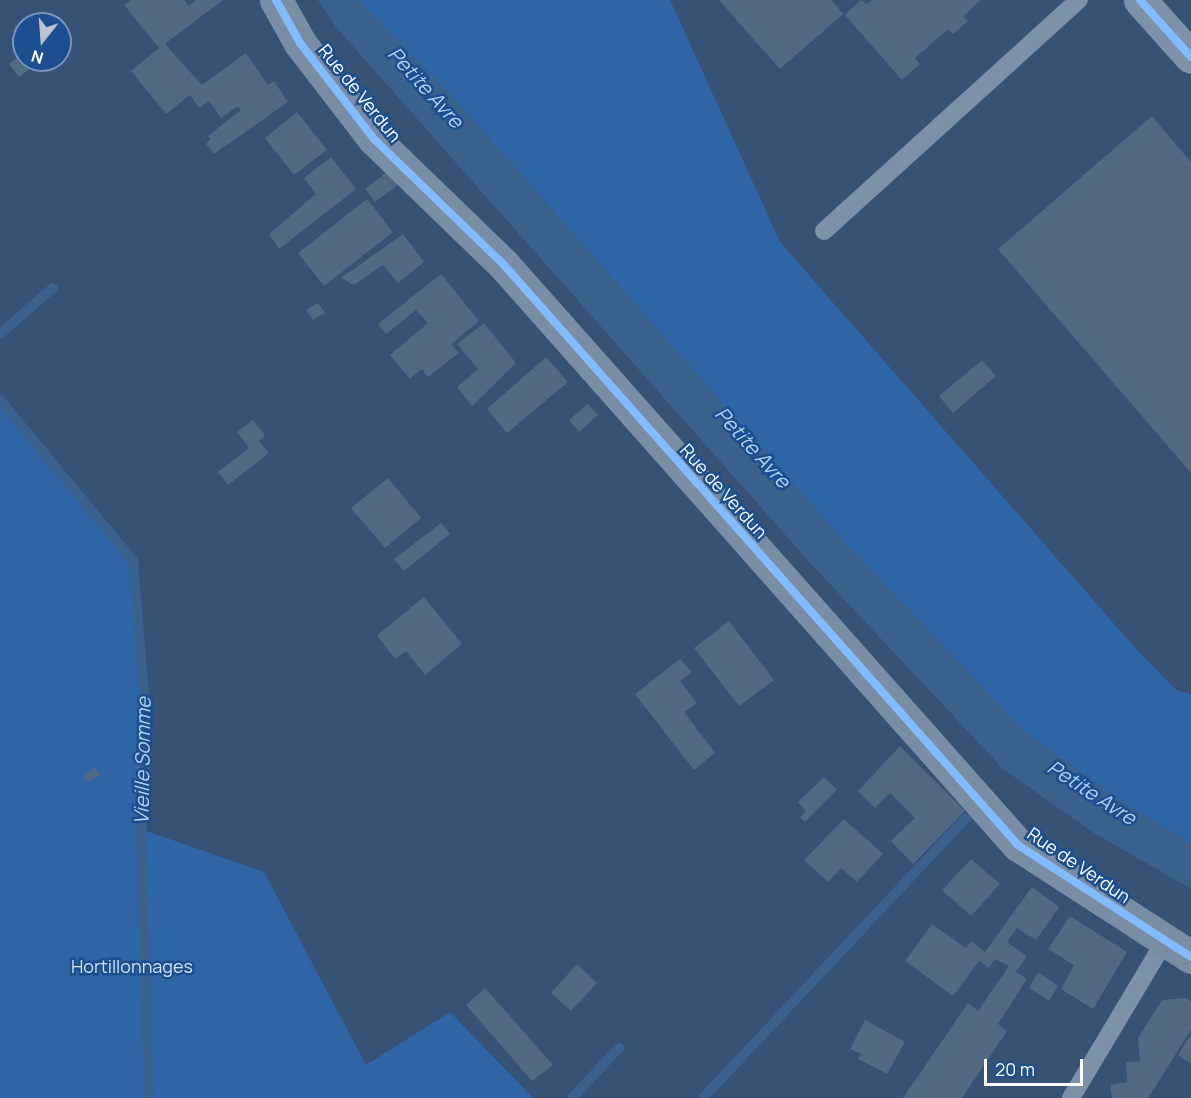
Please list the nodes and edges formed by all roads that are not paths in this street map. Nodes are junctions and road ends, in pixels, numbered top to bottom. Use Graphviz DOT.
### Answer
graph roads {
  1 [pos="276,0"];
  2 [pos="1079,0"];
  3 [pos="1140,0"];
  4 [pos="1191,57"];
  5 [pos="824,231"];
  6 [pos="1178,949"];
  7 [pos="1071,1098"];
  1 -- 6 [label="street, Rue de Verdun"];
  2 -- 5 [label="lane"];
  3 -- 4 [label="street"];
  6 -- 7 [label="lane"];
}
